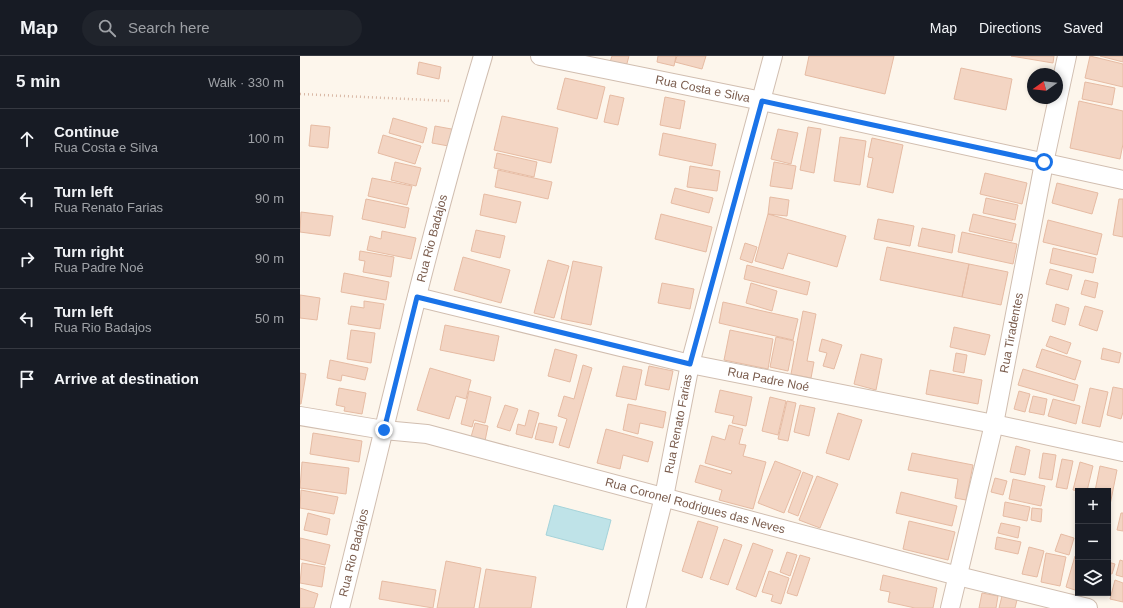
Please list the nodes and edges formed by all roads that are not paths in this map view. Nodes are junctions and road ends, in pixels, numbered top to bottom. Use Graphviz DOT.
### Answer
graph roads {
  1 [pos="483,56"];
  2 [pos="540,56"];
  3 [pos="773,56"];
  4 [pos="1067,56"];
  5 [pos="762,101"];
  6 [pos="1044,162"];
  7 [pos="1123,180"];
  8 [pos="417,297"];
  9 [pos="690,364"];
  10 [pos="300,416"];
  11 [pos="994,424"];
  12 [pos="384,430"];
  13 [pos="1123,452"];
  14 [pos="664,497"];
  15 [pos="958,576"];
  16 [pos="340,608"];
  17 [pos="636,608"];
  18 [pos="950,608"];
  19 [pos="1088,608"];
  1 -- 8 [label="street, Rua Rio Badajos"];
  2 -- 5 [label="street, Rua Costa e Silva"];
  3 -- 5 [label="street, Rua Renato Farias"];
  4 -- 6 [label="street, Rua Tiradentes"];
  5 -- 6 [label="street, Rua Costa e Silva"];
  5 -- 9 [label="street, Rua Renato Farias"];
  6 -- 7 [label="street, Rua Costa e Silva"];
  6 -- 11 [label="street, Rua Tiradentes"];
  8 -- 9 [label="street, Rua Padre Noé"];
  8 -- 12 [label="street, Rua Rio Badajos"];
  9 -- 11 [label="street, Rua Padre Noé"];
  9 -- 14 [label="street, Rua Renato Farias"];
  10 -- 12 [label="street, Rua Coronel Rodrigues das Neves"];
  11 -- 13 [label="street, Rua Padre Noé"];
  11 -- 15 [label="street, Rua Tiradentes"];
  12 -- 14 [label="street, Rua Coronel Rodrigues das Neves"];
  12 -- 16 [label="street, Rua Rio Badajos"];
  14 -- 15 [label="street, Rua Coronel Rodrigues das Neves"];
  14 -- 17 [label="street, Rua Renato Farias"];
  15 -- 18 [label="street, Rua Tiradentes"];
  15 -- 19 [label="street, Rua Coronel Rodrigues das Neves"];
}
